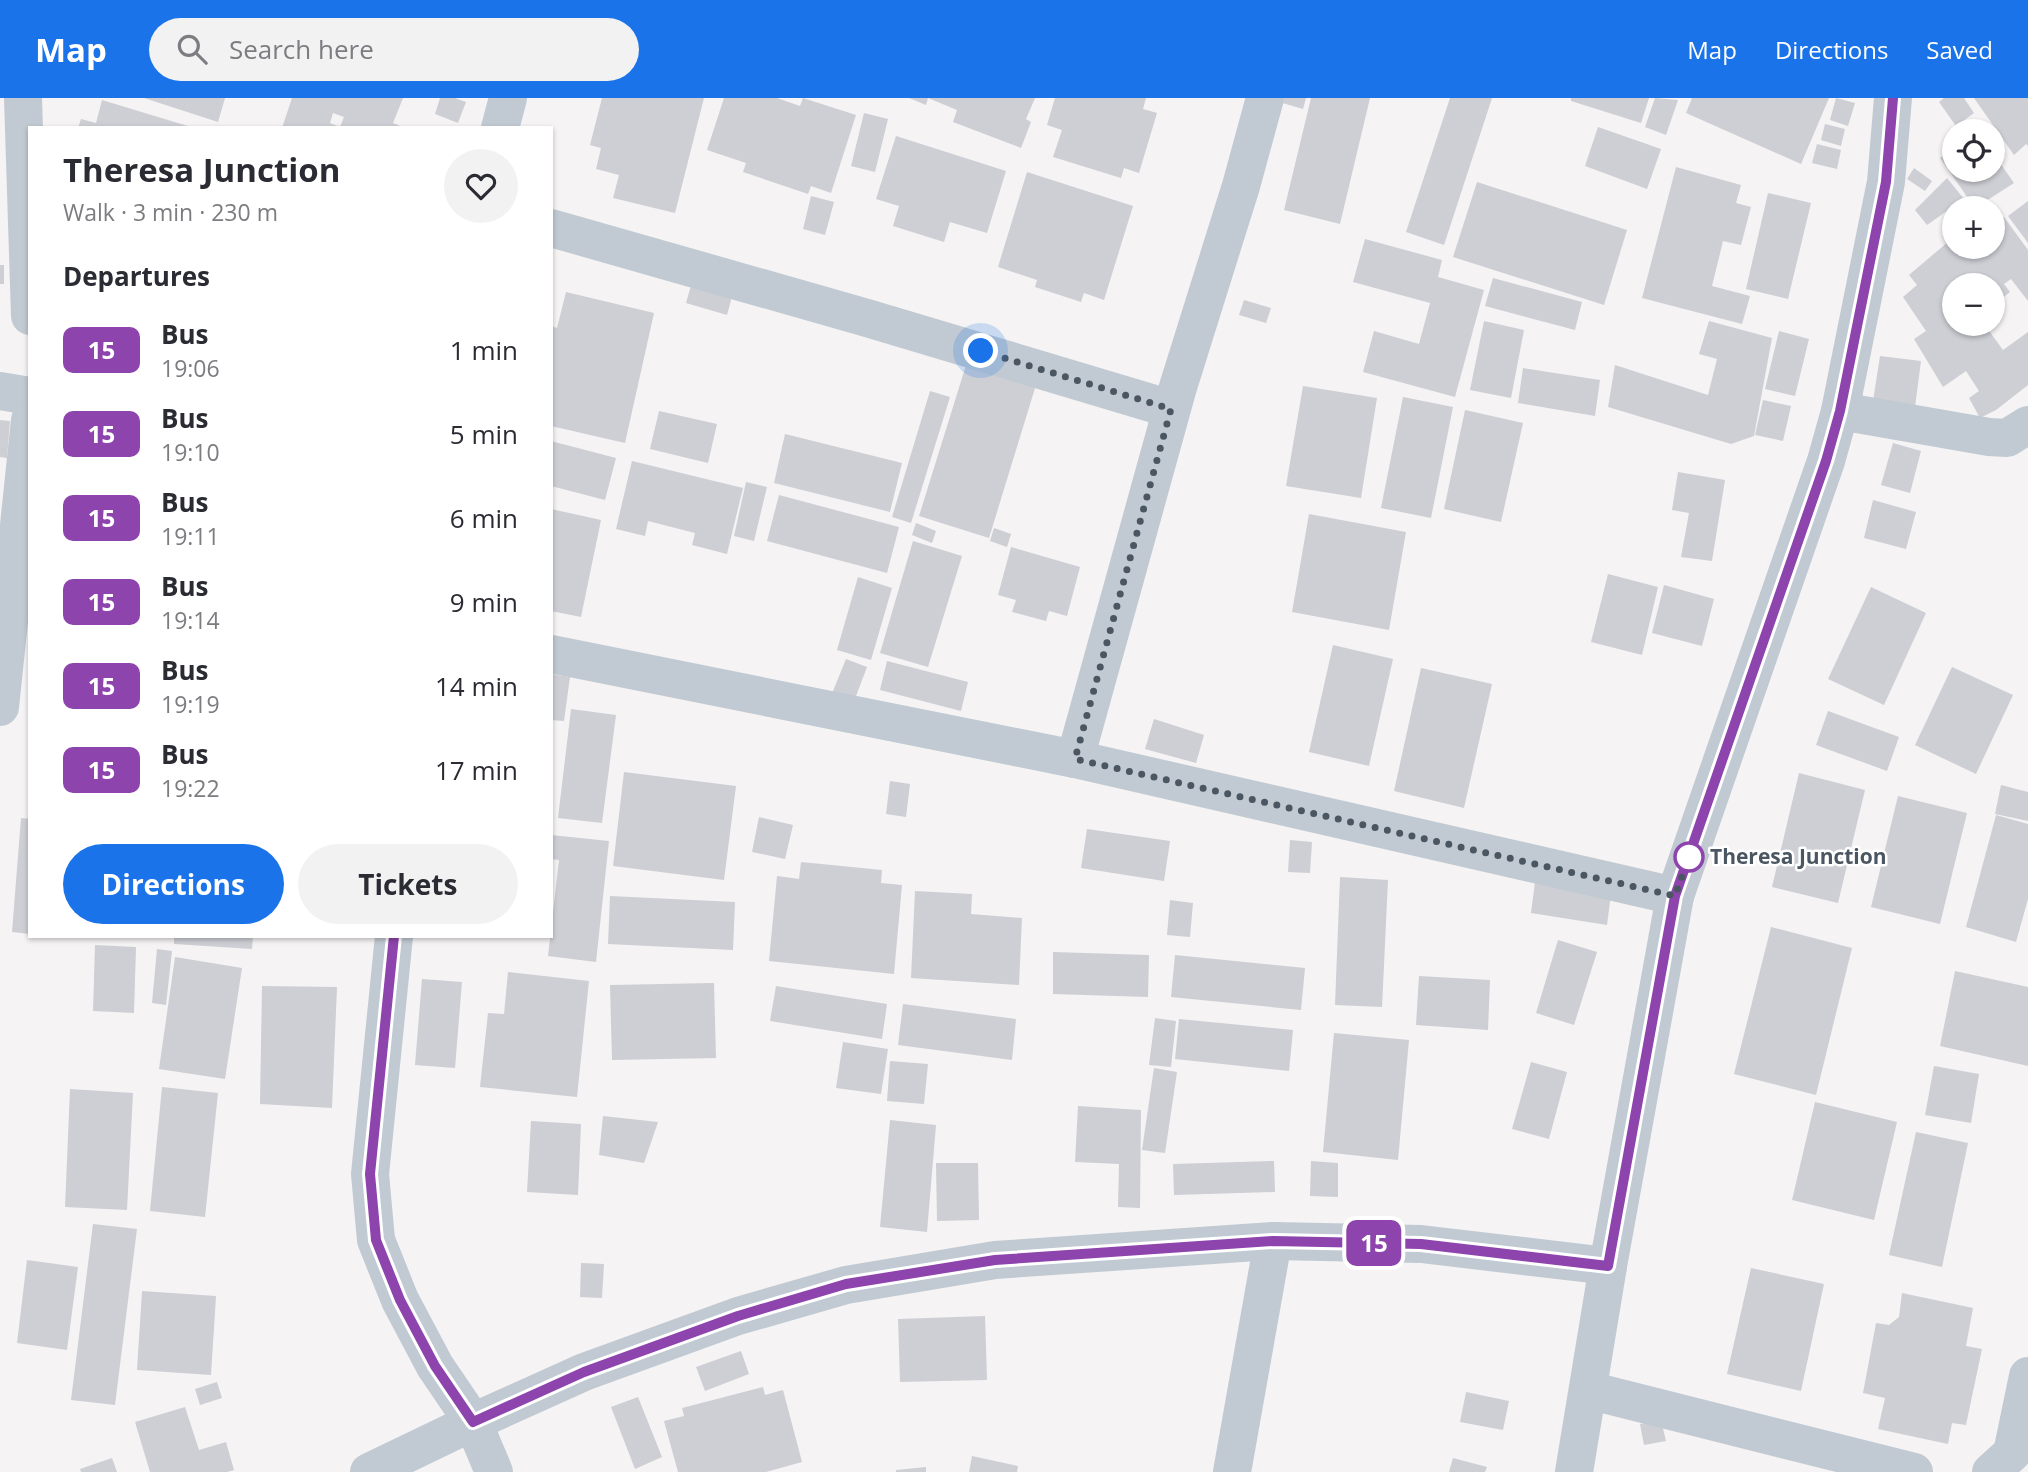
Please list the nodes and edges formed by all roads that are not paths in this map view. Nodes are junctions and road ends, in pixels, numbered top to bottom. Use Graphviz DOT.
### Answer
graph roads {
  1 [pos="23,98"];
  2 [pos="508,98"];
  3 [pos="1265,98"];
  4 [pos="1893,98"];
  5 [pos="501,126"];
  6 [pos="553,229"];
  7 [pos="28,254"];
  8 [pos="0,391"];
  9 [pos="28,396"];
  10 [pos="1171,409"];
  11 [pos="1840,411"];
  12 [pos="2028,425"];
  13 [pos="28,439"];
  14 [pos="553,654"];
  15 [pos="0,707"];
  16 [pos="1075,759"];
  17 [pos="1675,896"];
  18 [pos="394,938"];
  19 [pos="1273,1241"];
  20 [pos="1608,1266"];
  21 [pos="2028,1376"];
  22 [pos="1588,1390"];
  23 [pos="473,1422"];
  24 [pos="369,1472"];
  25 [pos="494,1472"];
  26 [pos="1232,1472"];
  27 [pos="1574,1472"];
  28 [pos="1914,1472"];
  29 [pos="1991,1472"];
  1 -- 7 [label="street"];
  2 -- 5 [label="street"];
  3 -- 10 [label="street"];
  4 -- 11 [label="street"];
  6 -- 10 [label="street"];
  8 -- 9 [label="street"];
  10 -- 16 [label="street"];
  11 -- 12 [label="street"];
  11 -- 17 [label="street"];
  13 -- 15 [label="street"];
  14 -- 16 [label="street"];
  16 -- 17 [label="street"];
  17 -- 20 [label="street"];
  18 -- 23 [label="street"];
  19 -- 20 [label="street"];
  19 -- 23 [label="street"];
  19 -- 26 [label="street"];
  20 -- 22 [label="street"];
  21 -- 29 [label="street"];
  22 -- 27 [label="street"];
  22 -- 28 [label="street"];
  23 -- 24 [label="street"];
  23 -- 25 [label="street"];
}
